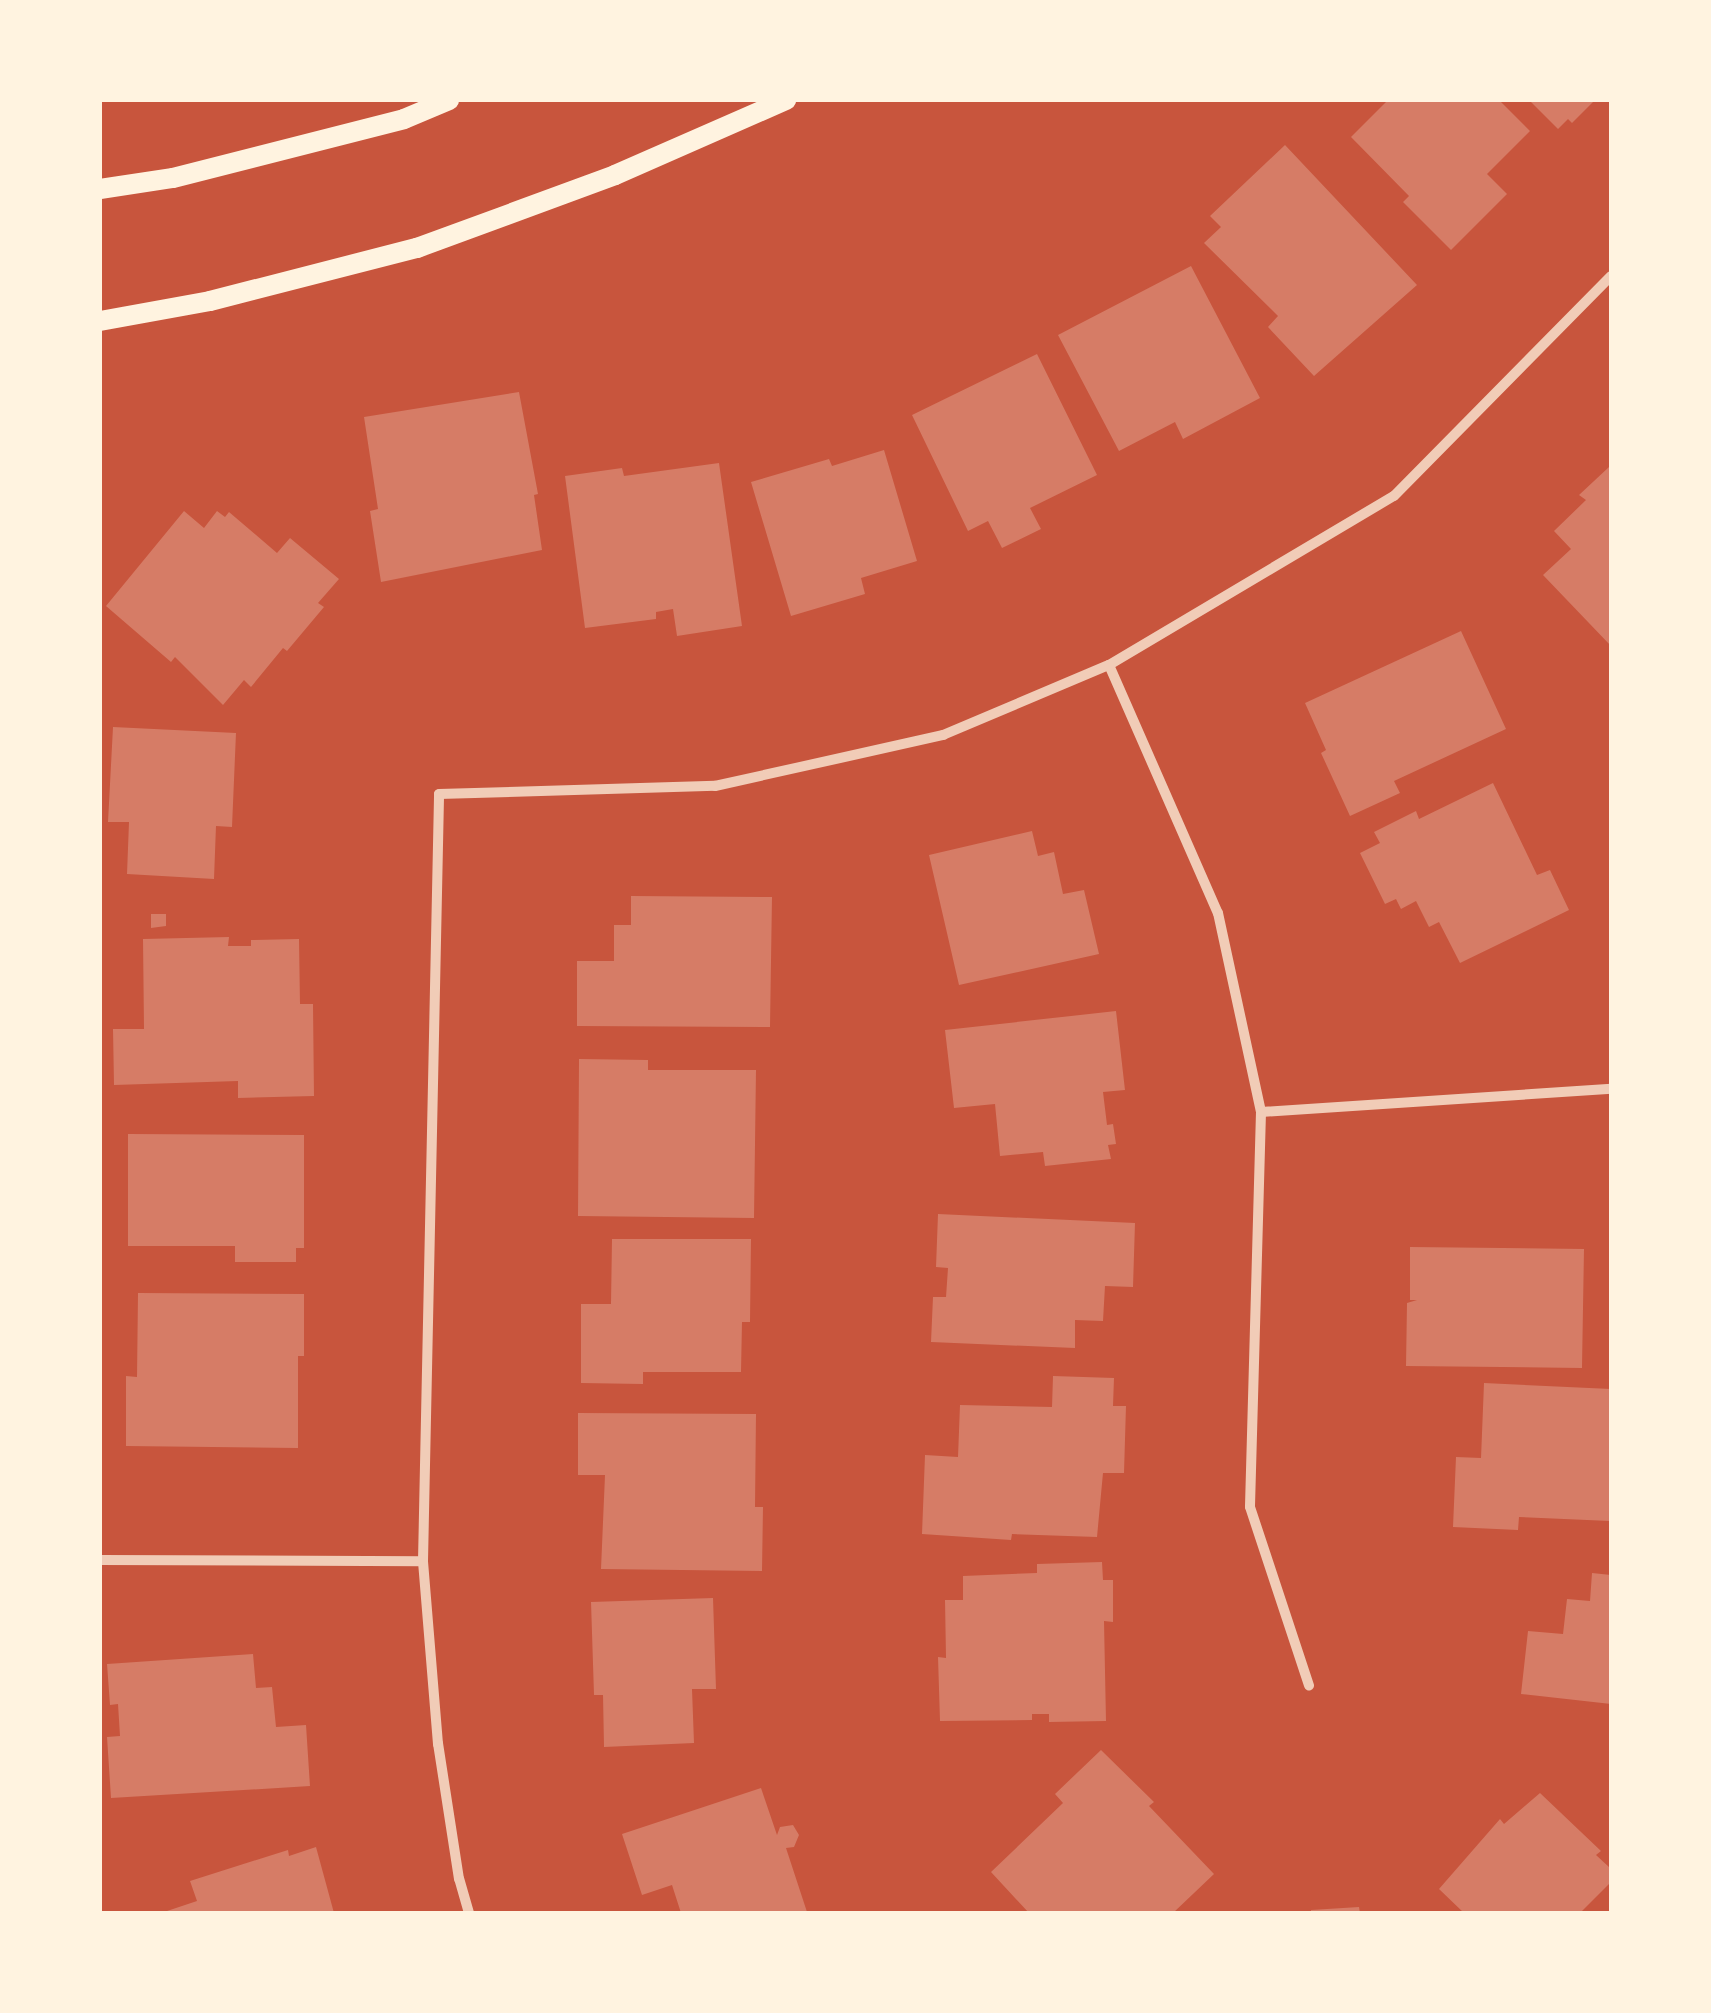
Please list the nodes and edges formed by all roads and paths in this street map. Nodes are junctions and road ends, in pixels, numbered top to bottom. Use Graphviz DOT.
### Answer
graph roads {
  1 [pos="449,100"];
  2 [pos="786,100"];
  3 [pos="100,189"];
  4 [pos="1611,276"];
  5 [pos="100,321"];
  6 [pos="1109,665"];
  7 [pos="1611,1089"];
  8 [pos="1261,1112"];
  9 [pos="100,1560"];
  10 [pos="423,1561"];
  11 [pos="1309,1685"];
  12 [pos="469,1913"];
  1 -- 3 [label="main road"];
  2 -- 5 [label="main road"];
  4 -- 6 [label="street"];
  6 -- 8 [label="street"];
  6 -- 10 [label="street"];
  7 -- 8 [label="street"];
  8 -- 11 [label="street"];
  9 -- 10 [label="street"];
  10 -- 12 [label="street"];
}
